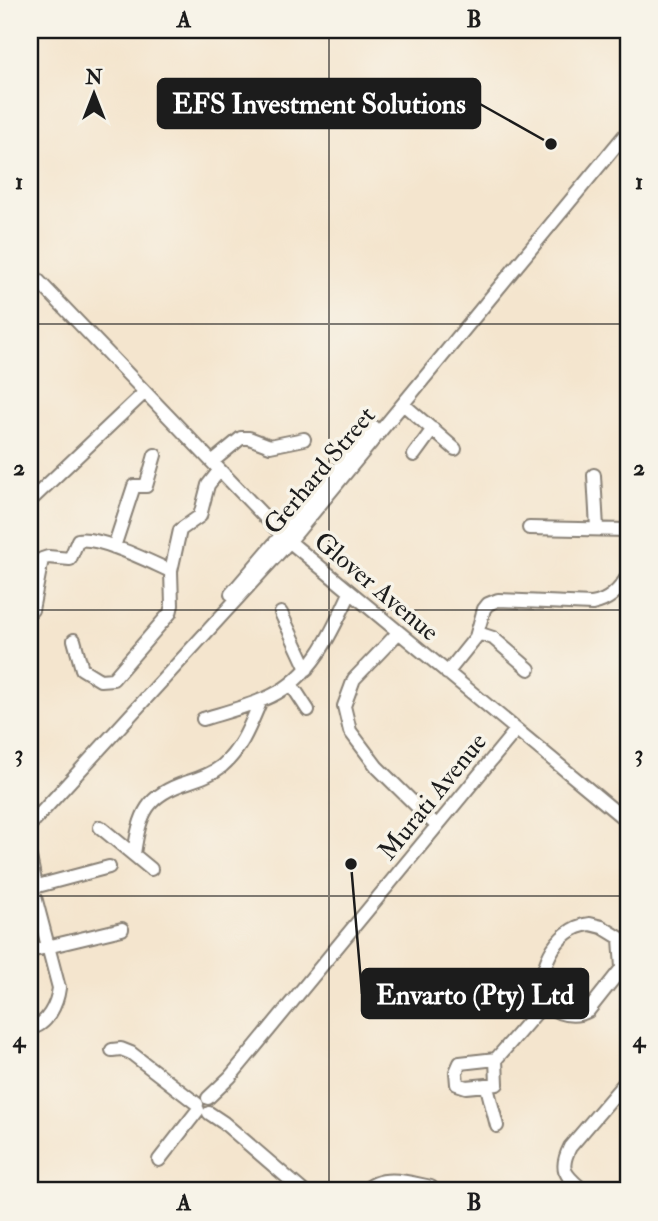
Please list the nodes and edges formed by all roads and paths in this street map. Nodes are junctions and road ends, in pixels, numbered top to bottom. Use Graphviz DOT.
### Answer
graph roads {
  1 [pos="628,123"];
  2 [pos="628,131"];
  3 [pos="30,272"];
  4 [pos="145,393"];
  5 [pos="403,404"];
  6 [pos="433,429"];
  7 [pos="303,439"];
  8 [pos="455,449"];
  9 [pos="414,455"];
  10 [pos="155,456"];
  11 [pos="216,467"];
  12 [pos="594,475"];
  13 [pos="30,501"];
  14 [pos="529,528"];
  15 [pos="597,528"];
  16 [pos="628,530"];
  17 [pos="285,538"];
  18 [pos="114,547"];
  19 [pos="171,571"];
  20 [pos="628,575"];
  21 [pos="350,593"];
  22 [pos="32,610"];
  23 [pos="281,613"];
  24 [pos="398,633"];
  25 [pos="478,633"];
  26 [pos="74,640"];
  27 [pos="307,669"];
  28 [pos="529,669"];
  29 [pos="447,673"];
  30 [pos="291,684"];
  31 [pos="261,700"];
  32 [pos="308,710"];
  33 [pos="203,719"];
  34 [pos="516,730"];
  35 [pos="32,818"];
  36 [pos="628,822"];
  37 [pos="437,826"];
  38 [pos="100,827"];
  39 [pos="30,835"];
  40 [pos="134,854"];
  41 [pos="30,858"];
  42 [pos="109,867"];
  43 [pos="151,869"];
  44 [pos="32,888"];
  45 [pos="122,929"];
  46 [pos="624,936"];
  47 [pos="48,947"];
  48 [pos="30,951"];
  49 [pos="544,1004"];
  50 [pos="30,1028"];
  51 [pos="111,1049"];
  52 [pos="496,1059"];
  53 [pos="628,1079"];
  54 [pos="487,1087"];
  55 [pos="203,1105"];
  56 [pos="497,1126"];
  57 [pos="159,1160"];
  58 [pos="431,1187"];
  59 [pos="303,1191"];
  60 [pos="365,1191"];
  61 [pos="584,1191"];
  1 -- 17 [label="street, Gerhard Street"];
  2 -- 5 [label="street, Gerhard Street"];
  3 -- 4 [label="street, Glover Avenue"];
  4 -- 11 [label="street, Glover Avenue"];
  4 -- 13 [label="street"];
  5 -- 6 [label="street"];
  5 -- 17 [label="street, Gerhard Street"];
  6 -- 8 [label="street"];
  6 -- 9 [label="street"];
  7 -- 11 [label="street"];
  10 -- 18 [label="street"];
  11 -- 17 [label="street, Glover Avenue"];
  11 -- 19 [label="street"];
  12 -- 15 [label="street"];
  14 -- 15 [label="street"];
  15 -- 16 [label="street"];
  17 -- 21 [label="street, Glover Avenue"];
  17 -- 35 [label="street, Gerhard Street"];
  18 -- 19 [label="street"];
  18 -- 22 [label="street"];
  19 -- 26 [label="street"];
  20 -- 25 [label="street"];
  21 -- 24 [label="street, Glover Avenue"];
  21 -- 27 [label="street"];
  23 -- 27 [label="street"];
  24 -- 29 [label="street, Glover Avenue"];
  24 -- 37 [label="street"];
  25 -- 28 [label="street"];
  25 -- 29 [label="street"];
  27 -- 30 [label="street"];
  29 -- 34 [label="street, Glover Avenue"];
  30 -- 31 [label="street"];
  30 -- 32 [label="street"];
  31 -- 33 [label="street"];
  31 -- 40 [label="street"];
  34 -- 36 [label="street, Glover Avenue"];
  34 -- 37 [label="street, Murati Avenue"];
  35 -- 39 [label="street, Gerhard Street"];
  37 -- 55 [label="street, Murati Avenue"];
  38 -- 40 [label="street"];
  40 -- 43 [label="street"];
  41 -- 44 [label="street"];
  42 -- 44 [label="street"];
  44 -- 47 [label="street"];
  45 -- 47 [label="street"];
  46 -- 49 [label="street"];
  46 -- 49 [label="street"];
  47 -- 48 [label="street"];
  47 -- 50 [label="street"];
  49 -- 52 [label="street"];
  51 -- 55 [label="street"];
  52 -- 54 [label="street"];
  52 -- 54 [label="street"];
  53 -- 61 [label="street"];
  54 -- 56 [label="street"];
  55 -- 57 [label="street, Murati Avenue"];
  55 -- 59 [label="street"];
  58 -- 60 [label="street"];
}
